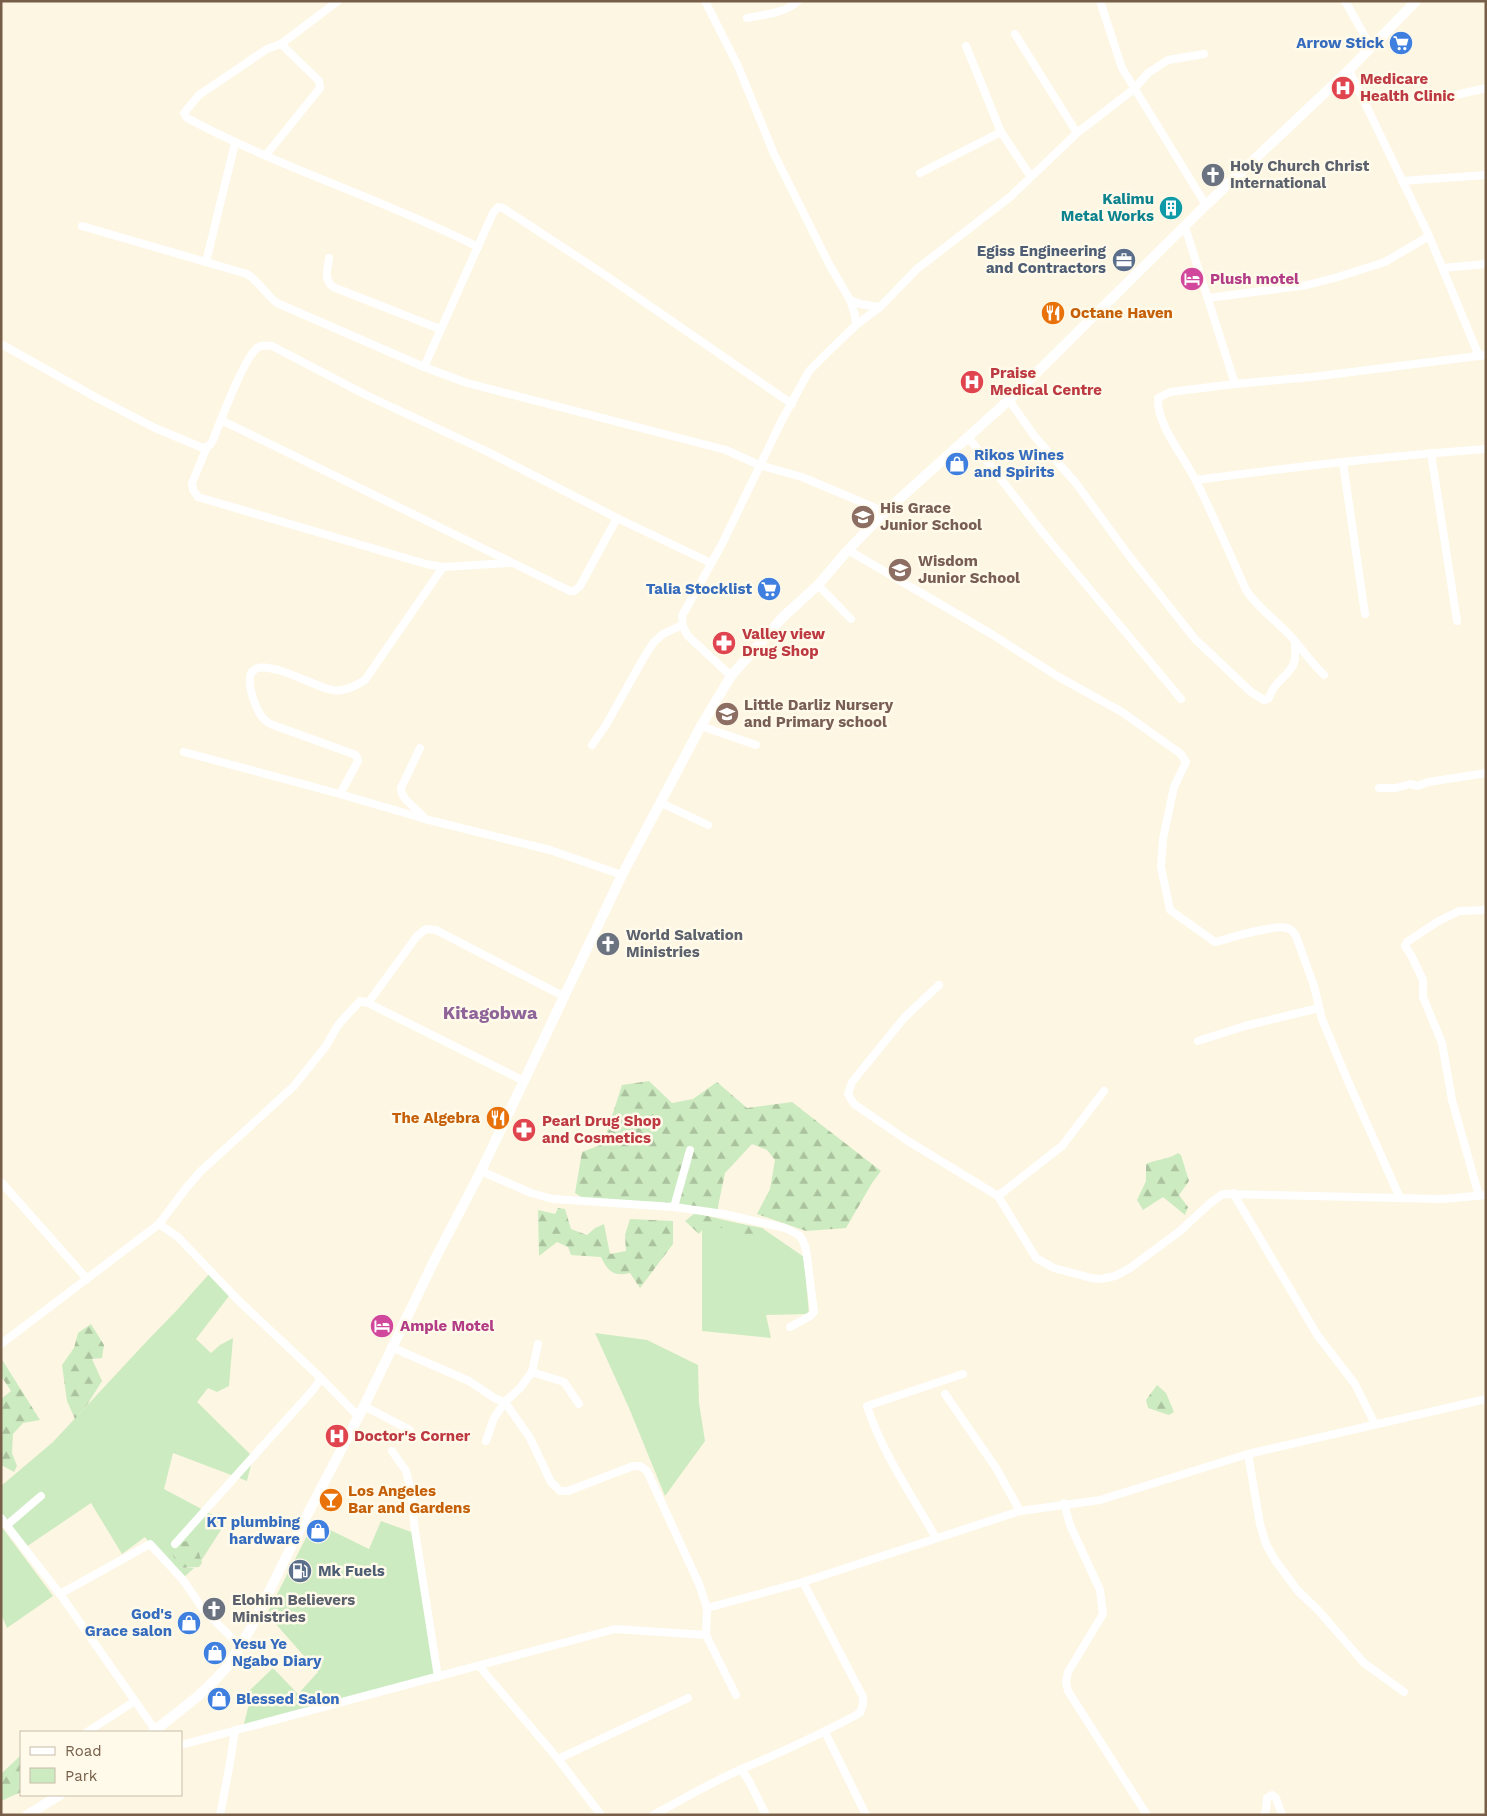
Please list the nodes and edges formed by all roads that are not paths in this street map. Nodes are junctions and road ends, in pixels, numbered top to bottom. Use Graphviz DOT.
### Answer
graph roads {
  1 [pos="338,1"];
  2 [pos="705,1"];
  3 [pos="798,1"];
  4 [pos="1100,1"];
  5 [pos="1345,1"];
  6 [pos="1416,1"];
  7 [pos="747,18"];
  8 [pos="1015,34"];
  9 [pos="281,44"];
  10 [pos="966,46"];
  11 [pos="1371,47"];
  12 [pos="1204,54"];
  13 [pos="1349,70"];
  14 [pos="1486,88"];
  15 [pos="1134,89"];
  16 [pos="1456,95"];
  17 [pos="1001,132"];
  18 [pos="1077,133"];
  19 [pos="235,143"];
  20 [pos="266,154"];
  21 [pos="920,173"];
  22 [pos="1486,175"];
  23 [pos="1031,177"];
  24 [pos="1402,180"];
  25 [pos="1206,205"];
  26 [pos="82,226"];
  27 [pos="1185,227"];
  28 [pos="1429,236"];
  29 [pos="478,247"];
  30 [pos="329,258"];
  31 [pos="206,262"];
  32 [pos="1486,264"];
  33 [pos="1443,268"];
  34 [pos="1208,298"];
  35 [pos="850,300"];
  36 [pos="880,306"];
  37 [pos="856,325"];
  38 [pos="440,329"];
  39 [pos="1,344"];
  40 [pos="1482,356"];
  41 [pos="424,367"];
  42 [pos="1235,384"];
  43 [pos="1009,400"];
  44 [pos="792,404"];
  45 [pos="221,420"];
  46 [pos="968,436"];
  47 [pos="207,447"];
  48 [pos="1486,449"];
  49 [pos="1431,453"];
  50 [pos="1342,464"];
  51 [pos="759,465"];
  52 [pos="1196,480"];
  53 [pos="885,512"];
  54 [pos="617,518"];
  55 [pos="848,550"];
  56 [pos="511,563"];
  57 [pos="712,563"];
  58 [pos="442,567"];
  59 [pos="818,585"];
  60 [pos="1365,614"];
  61 [pos="851,619"];
  62 [pos="1457,621"];
  63 [pos="682,625"];
  64 [pos="1294,640"];
  65 [pos="1324,675"];
  66 [pos="731,676"];
  67 [pos="1181,699"];
  68 [pos="701,726"];
  69 [pos="592,745"];
  70 [pos="756,745"];
  71 [pos="420,748"];
  72 [pos="184,752"];
  73 [pos="1486,773"];
  74 [pos="1380,788"];
  75 [pos="340,794"];
  76 [pos="661,804"];
  77 [pos="425,819"];
  78 [pos="708,824"];
  79 [pos="622,875"];
  80 [pos="1486,910"];
  81 [pos="939,985"];
  82 [pos="563,996"];
  83 [pos="368,1003"];
  84 [pos="1319,1008"];
  85 [pos="1198,1041"];
  86 [pos="524,1080"];
  87 [pos="1104,1091"];
  88 [pos="690,1150"];
  89 [pos="481,1171"];
  90 [pos="1,1182"];
  91 [pos="1233,1193"];
  92 [pos="998,1196"];
  93 [pos="1483,1196"];
  94 [pos="1400,1198"];
  95 [pos="674,1207"];
  96 [pos="159,1224"];
  97 [pos="87,1279"];
  98 [pos="790,1327"];
  99 [pos="1,1344"];
  100 [pos="538,1344"];
  101 [pos="391,1347"];
  102 [pos="532,1372"];
  103 [pos="963,1374"];
  104 [pos="321,1378"];
  105 [pos="945,1394"];
  106 [pos="1486,1399"];
  107 [pos="505,1402"];
  108 [pos="579,1404"];
  109 [pos="361,1411"];
  110 [pos="1375,1424"];
  111 [pos="410,1430"];
  112 [pos="486,1441"];
  113 [pos="392,1451"];
  114 [pos="1248,1454"];
  115 [pos="41,1496"];
  116 [pos="1064,1503"];
  117 [pos="1020,1510"];
  118 [pos="1,1518"];
  119 [pos="7,1525"];
  120 [pos="936,1538"];
  121 [pos="175,1544"];
  122 [pos="803,1582"];
  123 [pos="60,1594"];
  124 [pos="707,1608"];
  125 [pos="706,1635"];
  126 [pos="240,1646"];
  127 [pos="480,1666"];
  128 [pos="438,1677"];
  129 [pos="1404,1692"];
  130 [pos="736,1695"];
  131 [pos="688,1698"];
  132 [pos="135,1701"];
  133 [pos="235,1730"];
  134 [pos="89,1731"];
  135 [pos="155,1731"];
  136 [pos="825,1732"];
  137 [pos="182,1746"];
  138 [pos="558,1759"];
  139 [pos="741,1769"];
  140 [pos="58,1796"];
  141 [pos="27,1815"];
  142 [pos="220,1815"];
  143 [pos="601,1815"];
  144 [pos="653,1815"];
  145 [pos="766,1815"];
  146 [pos="866,1815"];
  147 [pos="1147,1815"];
  148 [pos="1264,1815"];
  149 [pos="1282,1815"];
  1 -- 9 [label="street"];
  2 -- 35 [label="street"];
  3 -- 7 [label="street"];
  4 -- 15 [label="street"];
  5 -- 11 [label="street"];
  6 -- 11 [label="street"];
  8 -- 18 [label="street"];
  9 -- 19 [label="street"];
  9 -- 20 [label="street"];
  10 -- 17 [label="street"];
  11 -- 13 [label="street"];
  12 -- 15 [label="street"];
  13 -- 24 [label="street"];
  13 -- 25 [label="street"];
  14 -- 16 [label="street"];
  15 -- 18 [label="street"];
  15 -- 25 [label="street"];
  17 -- 21 [label="street"];
  17 -- 23 [label="street"];
  18 -- 23 [label="street"];
  19 -- 20 [label="street"];
  19 -- 31 [label="street"];
  20 -- 29 [label="street"];
  22 -- 24 [label="street"];
  23 -- 36 [label="street"];
  24 -- 28 [label="street"];
  25 -- 27 [label="street"];
  26 -- 31 [label="street"];
  27 -- 34 [label="street"];
  27 -- 43 [label="street"];
  28 -- 33 [label="street"];
  28 -- 34 [label="street"];
  29 -- 38 [label="street"];
  29 -- 44 [label="street"];
  30 -- 38 [label="street"];
  31 -- 41 [label="street"];
  32 -- 33 [label="street"];
  33 -- 40 [label="street"];
  34 -- 42 [label="street"];
  35 -- 36 [label="street"];
  35 -- 37 [label="street"];
  36 -- 37 [label="street"];
  37 -- 44 [label="street"];
  38 -- 41 [label="street"];
  39 -- 47 [label="street"];
  40 -- 42 [label="street"];
  41 -- 51 [label="street"];
  42 -- 52 [label="street"];
  43 -- 46 [label="street"];
  43 -- 64 [label="street"];
  44 -- 51 [label="street"];
  45 -- 47 [label="street"];
  45 -- 54 [label="street"];
  45 -- 56 [label="street"];
  46 -- 53 [label="street"];
  46 -- 67 [label="street"];
  47 -- 58 [label="street"];
  48 -- 49 [label="street"];
  49 -- 50 [label="street"];
  49 -- 62 [label="street"];
  50 -- 52 [label="street"];
  50 -- 60 [label="street"];
  51 -- 53 [label="street"];
  51 -- 57 [label="street"];
  52 -- 64 [label="street"];
  53 -- 55 [label="street"];
  54 -- 56 [label="street"];
  54 -- 57 [label="street"];
  55 -- 59 [label="street"];
  55 -- 84 [label="street"];
  56 -- 58 [label="street"];
  57 -- 63 [label="street"];
  58 -- 75 [label="street"];
  59 -- 61 [label="street"];
  59 -- 66 [label="street"];
  63 -- 66 [label="street"];
  63 -- 69 [label="street"];
  64 -- 65 [label="street"];
  66 -- 68 [label="street"];
  68 -- 70 [label="street"];
  68 -- 76 [label="street"];
  71 -- 77 [label="street"];
  72 -- 75 [label="street"];
  73 -- 74 [label="street"];
  75 -- 77 [label="street"];
  76 -- 78 [label="street"];
  76 -- 79 [label="street"];
  77 -- 79 [label="street"];
  79 -- 82 [label="street"];
  80 -- 93 [label="street"];
  81 -- 92 [label="street"];
  82 -- 83 [label="street"];
  82 -- 86 [label="street"];
  83 -- 86 [label="street"];
  83 -- 96 [label="street"];
  84 -- 85 [label="street"];
  84 -- 94 [label="street"];
  86 -- 89 [label="street"];
  87 -- 92 [label="street"];
  88 -- 95 [label="street"];
  89 -- 95 [label="street"];
  89 -- 101 [label="street"];
  90 -- 97 [label="street"];
  91 -- 92 [label="street"];
  91 -- 94 [label="street"];
  91 -- 110 [label="street"];
  93 -- 94 [label="street"];
  95 -- 98 [label="street"];
  96 -- 97 [label="street"];
  96 -- 104 [label="street"];
  97 -- 99 [label="street"];
  100 -- 102 [label="street"];
  101 -- 107 [label="street"];
  101 -- 109 [label="street"];
  102 -- 107 [label="street"];
  102 -- 108 [label="street"];
  103 -- 120 [label="street"];
  104 -- 109 [label="street"];
  104 -- 121 [label="street"];
  105 -- 117 [label="street"];
  106 -- 110 [label="street"];
  107 -- 112 [label="street"];
  107 -- 124 [label="street"];
  109 -- 111 [label="street"];
  109 -- 126 [label="street"];
  110 -- 114 [label="street"];
  113 -- 128 [label="street"];
  114 -- 116 [label="street"];
  114 -- 129 [label="street"];
  115 -- 119 [label="street"];
  116 -- 117 [label="street"];
  116 -- 147 [label="street"];
  117 -- 120 [label="street"];
  118 -- 119 [label="street"];
  119 -- 123 [label="street"];
  120 -- 122 [label="street"];
  122 -- 124 [label="street"];
  122 -- 136 [label="street"];
  123 -- 126 [label="street"];
  123 -- 132 [label="street"];
  124 -- 125 [label="street"];
  125 -- 127 [label="street"];
  125 -- 130 [label="street"];
  126 -- 135 [label="street"];
  127 -- 128 [label="street"];
  127 -- 138 [label="street"];
  128 -- 133 [label="street"];
  131 -- 138 [label="street"];
  132 -- 134 [label="street"];
  132 -- 135 [label="street"];
  133 -- 137 [label="street"];
  133 -- 142 [label="street"];
  136 -- 139 [label="street"];
  136 -- 146 [label="street"];
  138 -- 143 [label="street"];
  139 -- 144 [label="street"];
  139 -- 145 [label="street"];
  140 -- 141 [label="street"];
  148 -- 149 [label="street"];
}
